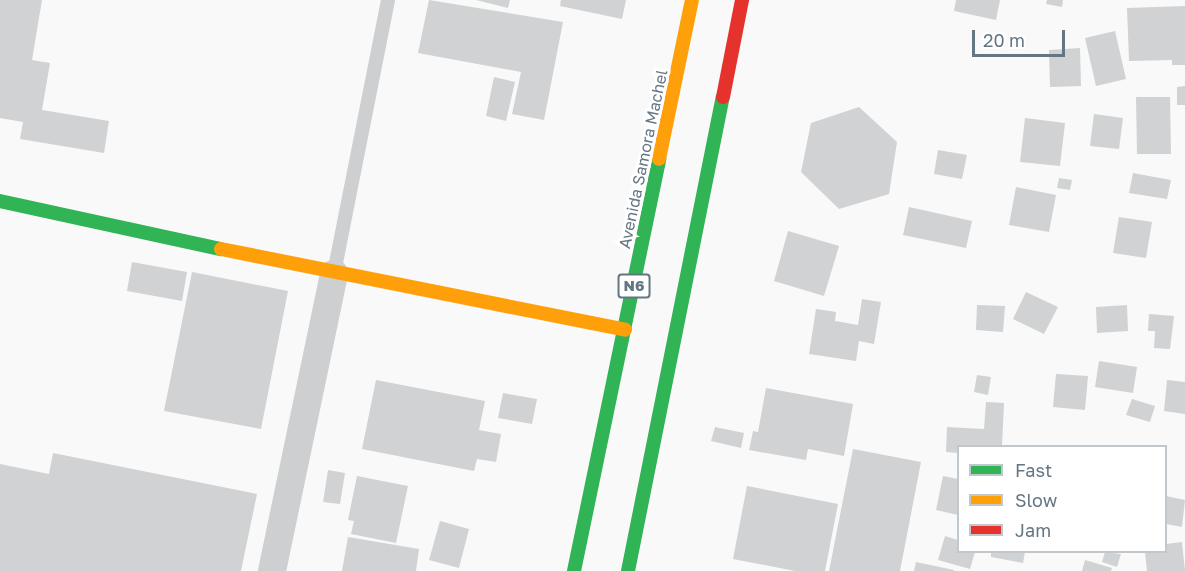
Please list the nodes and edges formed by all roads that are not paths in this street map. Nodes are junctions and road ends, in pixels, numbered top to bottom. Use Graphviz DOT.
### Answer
graph roads {
  1 [pos="388,0"];
  2 [pos="692,0"];
  3 [pos="742,0"];
  4 [pos="0,201"];
  5 [pos="334,273"];
  6 [pos="625,330"];
  7 [pos="272,571"];
  8 [pos="574,571"];
  9 [pos="628,571"];
  1 -- 5 [label="lane"];
  2 -- 6 [label="main road, Avenida Samora Machel / N6"];
  3 -- 9 [label="main road"];
  4 -- 5 [label="main road"];
  5 -- 6 [label="main road"];
  5 -- 7 [label="street"];
  6 -- 8 [label="main road, Avenida Samora Machel / N6"];
}
